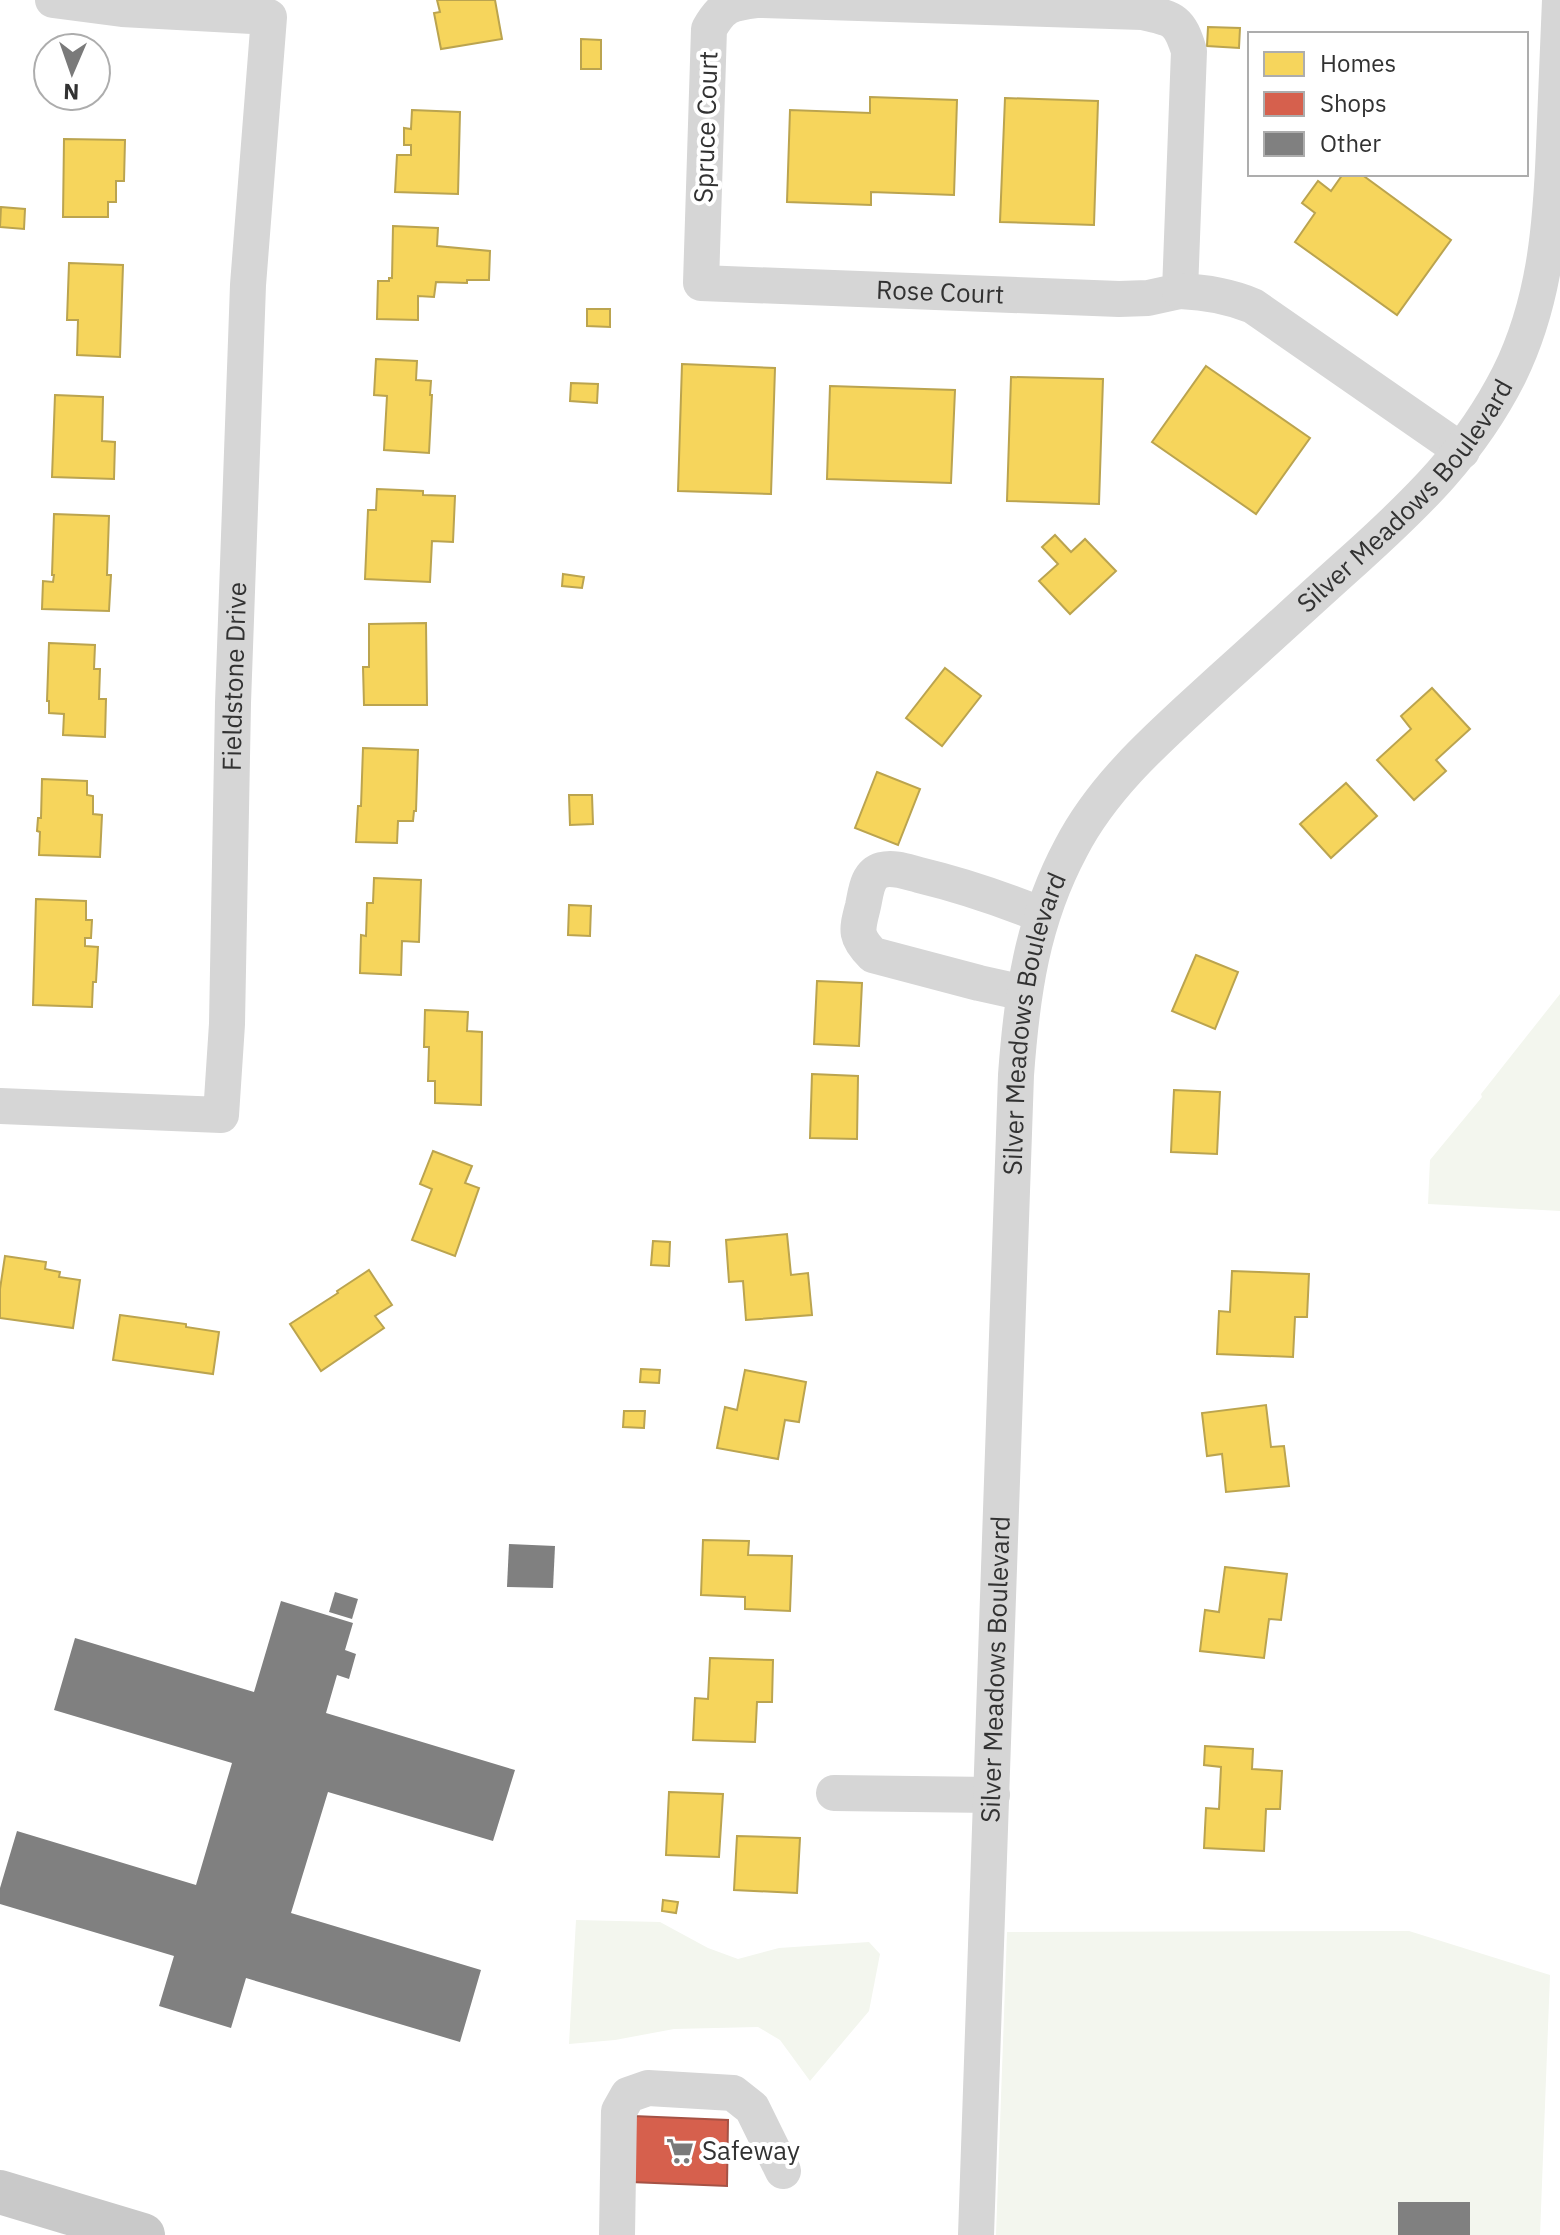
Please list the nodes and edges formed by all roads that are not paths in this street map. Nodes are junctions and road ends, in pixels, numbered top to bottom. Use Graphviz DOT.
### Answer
graph roads {
  1 [pos="53,0"];
  2 [pos="758,0"];
  3 [pos="1560,0"];
  4 [pos="1558,114"];
  5 [pos="701,283"];
  6 [pos="1180,291"];
  7 [pos="1462,451"];
  8 [pos="1042,915"];
  9 [pos="1024,993"];
  10 [pos="0,1106"];
  11 [pos="834,1793"];
  12 [pos="992,1795"];
  13 [pos="783,2171"];
  14 [pos="0,2192"];
  15 [pos="143,2235"];
  16 [pos="617,2235"];
  17 [pos="976,2235"];
  1 -- 10 [label="street, Fieldstone Drive"];
  2 -- 5 [label="street, Spruce Court"];
  2 -- 6 [label="street, Spruce Court"];
  3 -- 4 [label="street, Silver Meadows Boulevard"];
  4 -- 7 [label="street, Silver Meadows Boulevard"];
  5 -- 6 [label="street, Rose Court"];
  6 -- 7 [label="street, Rose Court"];
  7 -- 8 [label="street, Silver Meadows Boulevard"];
  8 -- 9 [label="street, Silver Meadows Boulevard"];
  8 -- 9 [label="street"];
  9 -- 12 [label="street, Silver Meadows Boulevard"];
  11 -- 12 [label="street"];
  12 -- 17 [label="street, Silver Meadows Boulevard"];
  13 -- 16 [label="street"];
  14 -- 15 [label="main road"];
}
